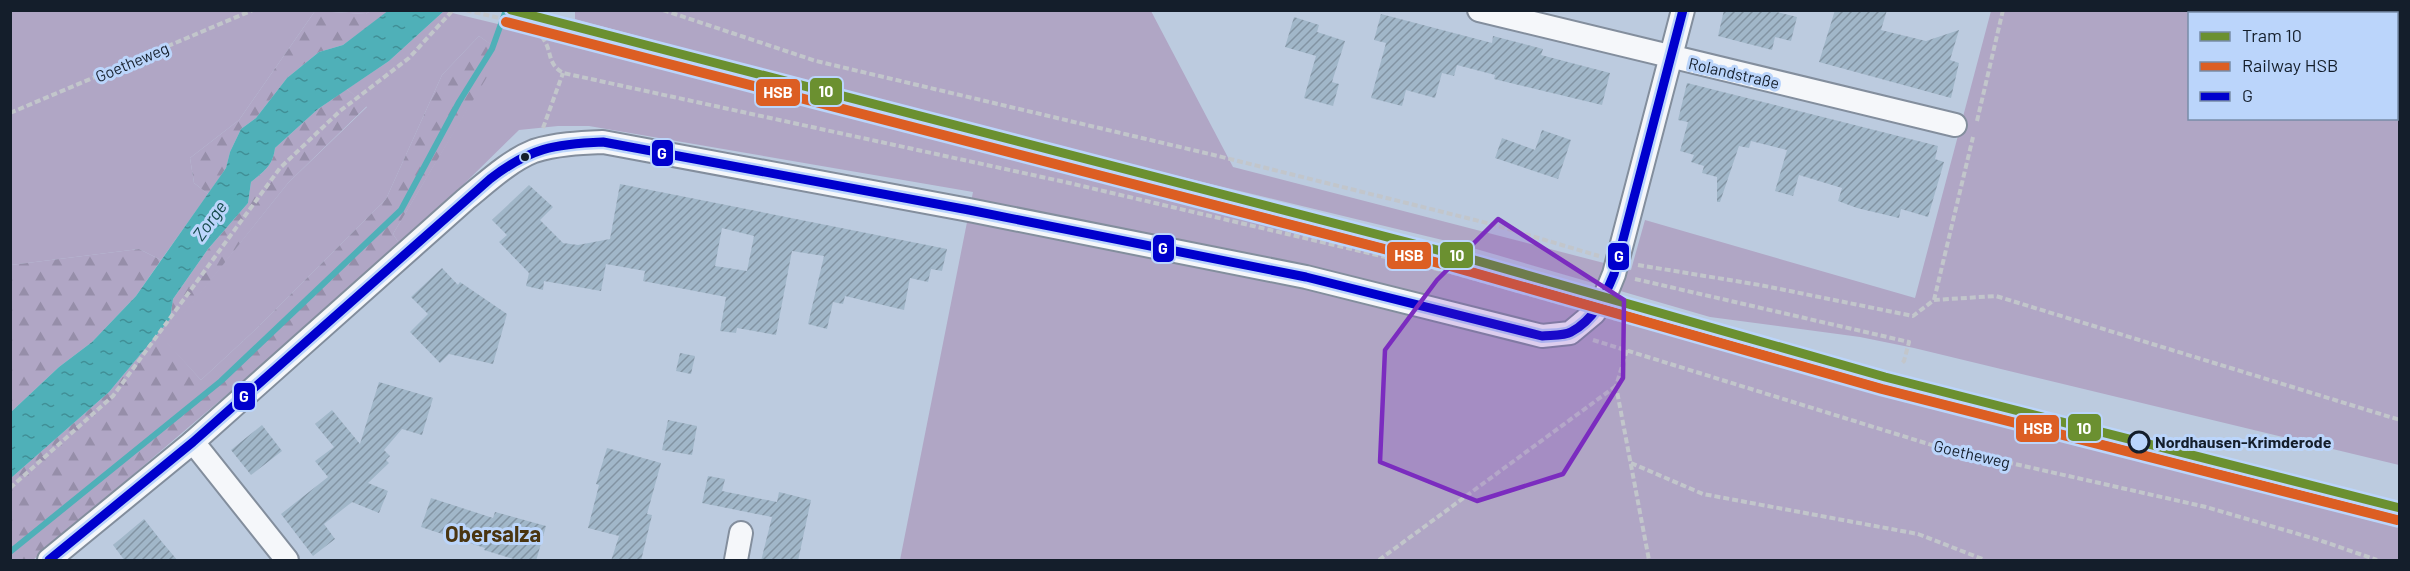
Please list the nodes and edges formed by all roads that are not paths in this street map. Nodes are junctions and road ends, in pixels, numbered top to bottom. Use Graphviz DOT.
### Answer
graph roads {
  1 [pos="1479,10"];
  2 [pos="1683,10"];
  3 [pos="1671,58"];
  4 [pos="1954,125"];
  5 [pos="193,442"];
  6 [pos="741,533"];
  7 [pos="49,561"];
  8 [pos="287,561"];
  9 [pos="736,561"];
  1 -- 3 [label="street, Rolandstraße"];
  2 -- 3 [label="street"];
  3 -- 4 [label="street, Rolandstraße"];
  3 -- 5 [label="street"];
  5 -- 7 [label="street"];
  5 -- 8 [label="street"];
  6 -- 9 [label="street"];
}
